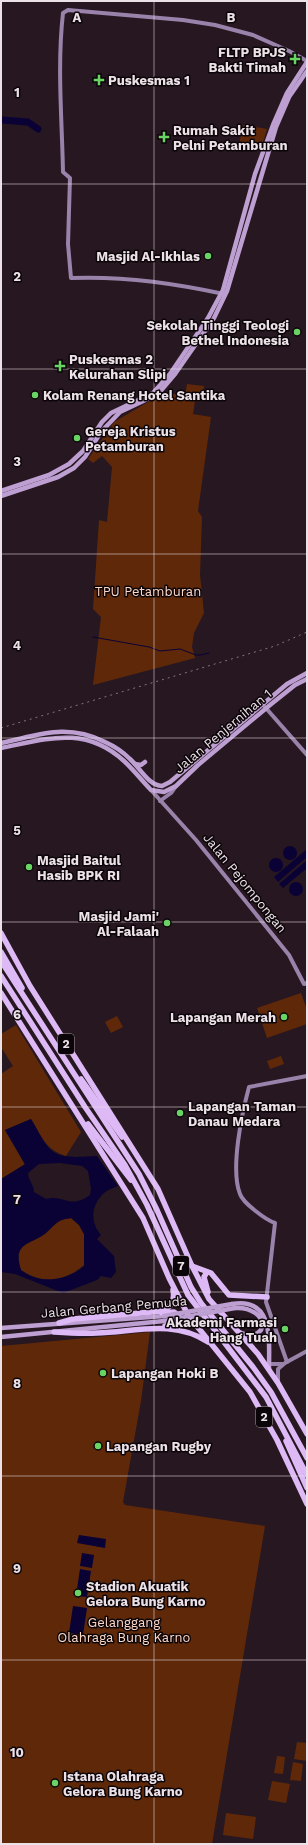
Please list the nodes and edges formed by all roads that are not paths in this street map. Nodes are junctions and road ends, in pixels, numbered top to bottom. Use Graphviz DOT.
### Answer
graph roads {
  1 [pos="307,62"];
  2 [pos="307,71"];
  3 [pos="223,294"];
  4 [pos="189,350"];
  5 [pos="1,491"];
  6 [pos="1,496"];
  7 [pos="307,673"];
  8 [pos="307,679"];
  9 [pos="265,706"];
  10 [pos="1,742"];
  11 [pos="1,748"];
  12 [pos="307,755"];
  13 [pos="145,762"];
  14 [pos="197,763"];
  15 [pos="135,764"];
  16 [pos="176,786"];
  17 [pos="152,790"];
  18 [pos="160,801"];
  19 [pos="1,933"];
  20 [pos="1,952"];
  21 [pos="1,961"];
  22 [pos="1,976"];
  23 [pos="305,984"];
  24 [pos="1,993"];
  25 [pos="38,1019"];
  26 [pos="68,1066"];
  27 [pos="307,1076"];
  28 [pos="73,1104"];
  29 [pos="136,1152"];
  30 [pos="137,1186"];
  31 [pos="192,1266"];
  32 [pos="207,1272"];
  33 [pos="169,1278"];
  34 [pos="267,1297"];
  35 [pos="209,1299"];
  36 [pos="234,1306"];
  37 [pos="152,1313"];
  38 [pos="164,1319"];
  39 [pos="59,1323"];
  40 [pos="1,1328"];
  41 [pos="155,1328"];
  42 [pos="54,1332"];
  43 [pos="239,1332"];
  44 [pos="1,1337"];
  45 [pos="216,1348"];
  46 [pos="307,1351"];
  47 [pos="286,1363"];
  48 [pos="269,1367"];
  49 [pos="278,1383"];
  50 [pos="283,1427"];
  51 [pos="307,1434"];
  52 [pos="307,1458"];
  53 [pos="307,1476"];
  54 [pos="307,1488"];
  55 [pos="307,1504"];
  1 -- 3 [label="main road"];
  1 -- 3 [label="street"];
  2 -- 3 [label="main road"];
  3 -- 4 [label="main road"];
  4 -- 5 [label="main road"];
  4 -- 6 [label="main road"];
  7 -- 9 [label="main road, Jalan Penjernihan 1"];
  8 -- 9 [label="main road, Jalan Penjernihan 1"];
  9 -- 12 [label="street"];
  9 -- 14 [label="main road, Jalan Penjernihan 1"];
  10 -- 15 [label="main road"];
  11 -- 17 [label="main road, Jalan Pejompongan"];
  13 -- 15 [label="main road"];
  14 -- 15 [label="main road, Jalan Penjernihan 1"];
  14 -- 16 [label="main road, Jalan Penjernihan 1"];
  16 -- 17 [label="main road, Jalan Penjernihan 1"];
  16 -- 18 [label="street"];
  17 -- 18 [label="street, Jalan Pejompongan"];
  18 -- 23 [label="street, Jalan Pejompongan"];
  19 -- 29 [label="highway, 2"];
  20 -- 25 [label="highway"];
  21 -- 25 [label="highway, 7"];
  22 -- 30 [label="highway, 7"];
  24 -- 28 [label="highway, 2"];
  25 -- 26 [label="highway, 7"];
  26 -- 29 [label="highway"];
  26 -- 52 [label="highway, 7"];
  27 -- 34 [label="street"];
  28 -- 30 [label="highway"];
  28 -- 33 [label="highway, 2"];
  29 -- 31 [label="highway, 2"];
  30 -- 50 [label="highway, 7"];
  31 -- 32 [label="highway"];
  31 -- 35 [label="highway, 2"];
  32 -- 34 [label="highway"];
  32 -- 35 [label="highway"];
  33 -- 37 [label="highway"];
  33 -- 45 [label="highway, 2"];
  34 -- 47 [label="street"];
  35 -- 43 [label="highway, 2"];
  36 -- 38 [label="main road, Jalan Gerbang Pemuda, bridge"];
  36 -- 43 [label="main road, Jalan Gerbang Pemuda"];
  36 -- 48 [label="main road, Jalan Gerbang Pemuda"];
  37 -- 39 [label="highway"];
  37 -- 41 [label="highway"];
  38 -- 39 [label="main road, Jalan Gerbang Pemuda"];
  38 -- 42 [label="main road, Jalan Gerbang Pemuda"];
  39 -- 40 [label="main road, Jalan Gerbang Pemuda"];
  41 -- 42 [label="highway"];
  41 -- 45 [label="highway"];
  42 -- 44 [label="main road, Jalan Gerbang Pemuda"];
  43 -- 48 [label="highway, 2"];
  45 -- 55 [label="highway, 2"];
  46 -- 47 [label="street"];
  47 -- 48 [label="street"];
  47 -- 49 [label="street"];
  48 -- 49 [label="highway, 2"];
  49 -- 51 [label="highway, 2"];
  50 -- 53 [label="highway, 7"];
  50 -- 54 [label="highway"];
}
